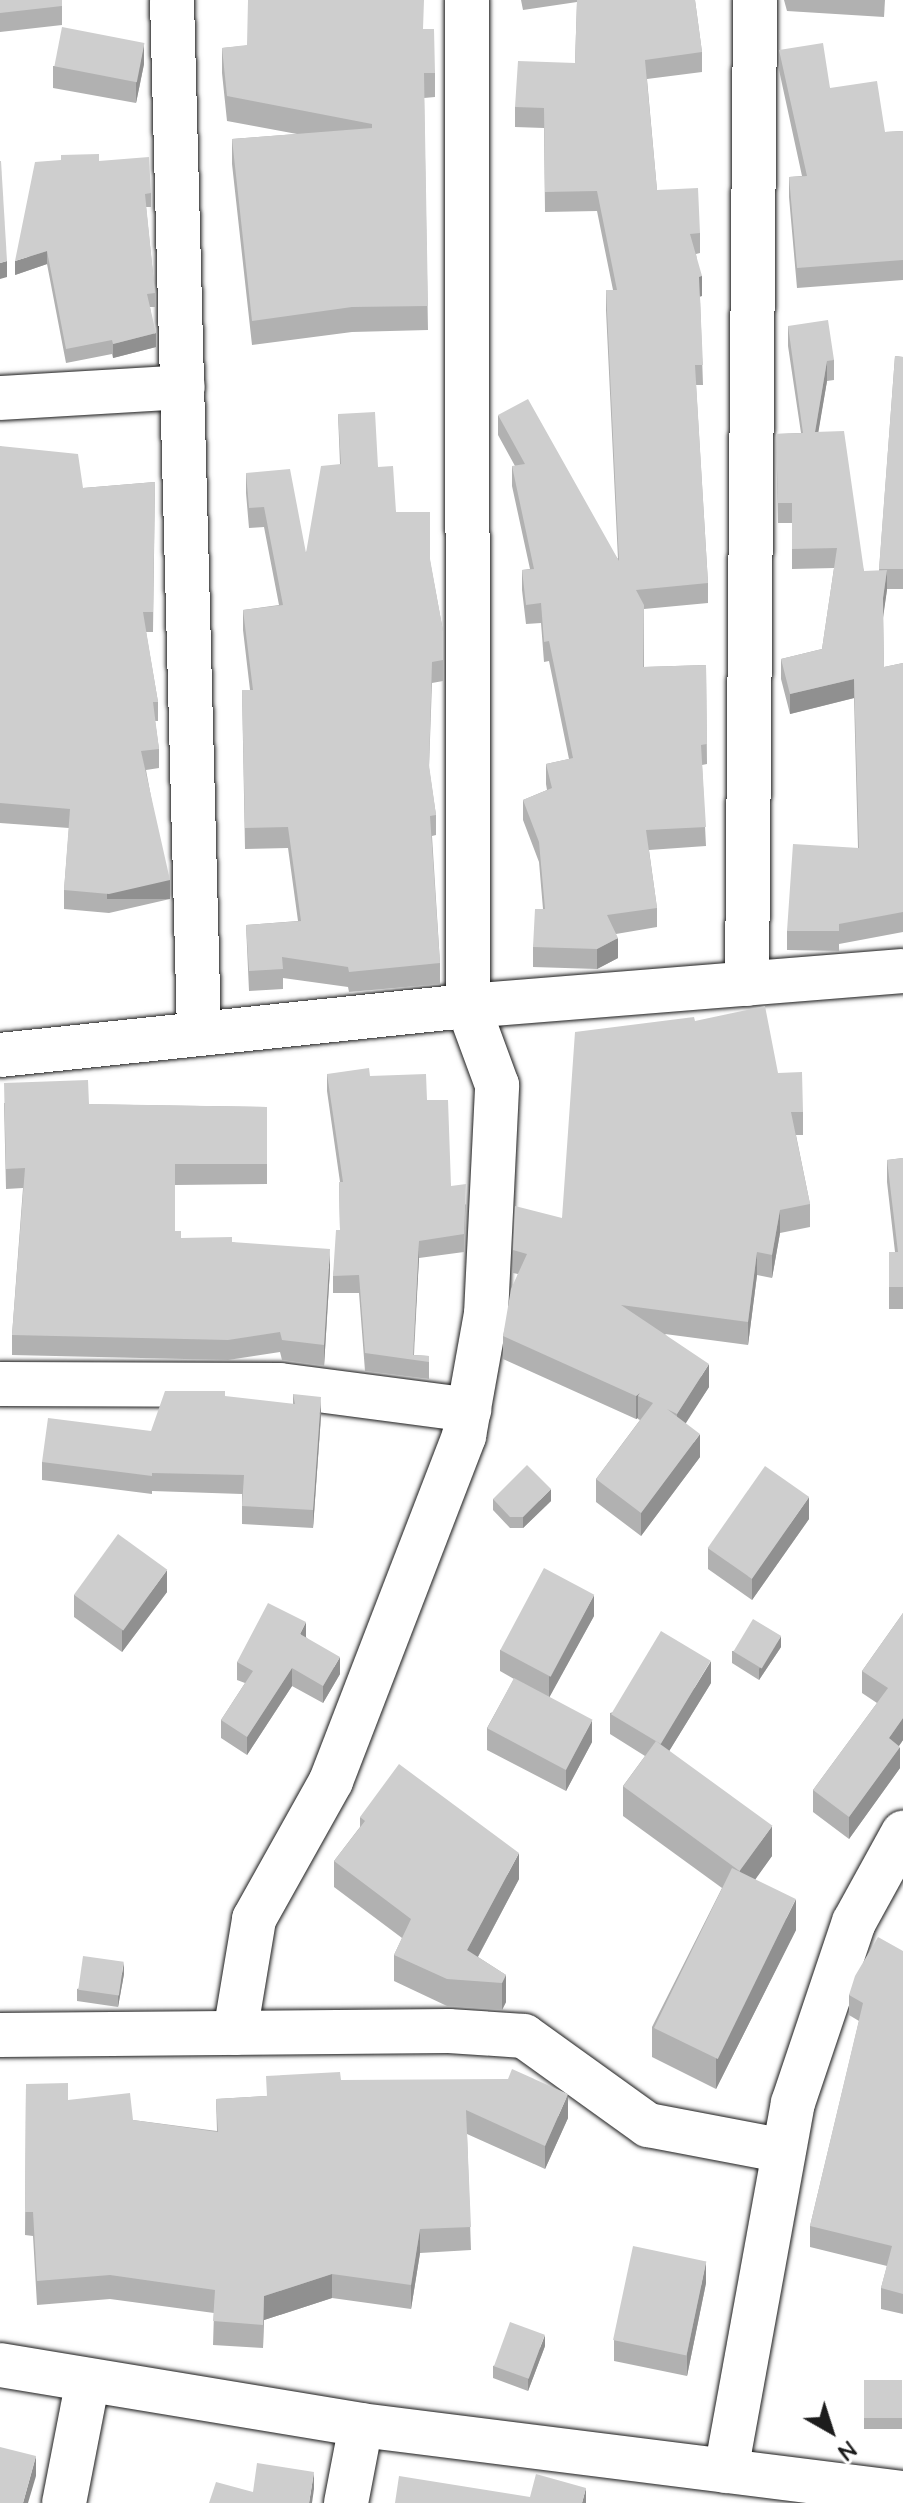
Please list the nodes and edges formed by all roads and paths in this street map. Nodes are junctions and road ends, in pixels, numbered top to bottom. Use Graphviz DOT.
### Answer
graph roads {
  1 [pos="172,0"];
  2 [pos="467,0"];
  3 [pos="755,0"];
  4 [pos="183,387"];
  5 [pos="0,398"];
  6 [pos="903,971"];
  7 [pos="747,984"];
  8 [pos="468,1006"];
  9 [pos="199,1032"];
  10 [pos="0,1055"];
  11 [pos="0,1384"];
  12 [pos="469,1410"];
  13 [pos="903,1833"];
  14 [pos="235,2033"];
  15 [pos="0,2035"];
  16 [pos="784,2151"];
  17 [pos="0,2365"];
  18 [pos="88,2380"];
  19 [pos="361,2425"];
  20 [pos="726,2471"];
  21 [pos="903,2493"];
  22 [pos="64,2503"];
  23 [pos="346,2503"];
  1 -- 4 [label="street"];
  2 -- 8 [label="street"];
  3 -- 7 [label="street"];
  4 -- 5 [label="street"];
  4 -- 9 [label="street"];
  6 -- 7 [label="street"];
  7 -- 8 [label="street"];
  8 -- 9 [label="street"];
  8 -- 12 [label="street"];
  9 -- 10 [label="street"];
  11 -- 12 [label="street"];
  12 -- 14 [label="street"];
  13 -- 16 [label="street"];
  14 -- 15 [label="street"];
  14 -- 16 [label="street"];
  16 -- 20 [label="street"];
  17 -- 18 [label="street"];
  18 -- 19 [label="street"];
  18 -- 22 [label="street"];
  19 -- 20 [label="street"];
  19 -- 23 [label="street"];
  20 -- 21 [label="street"];
}
